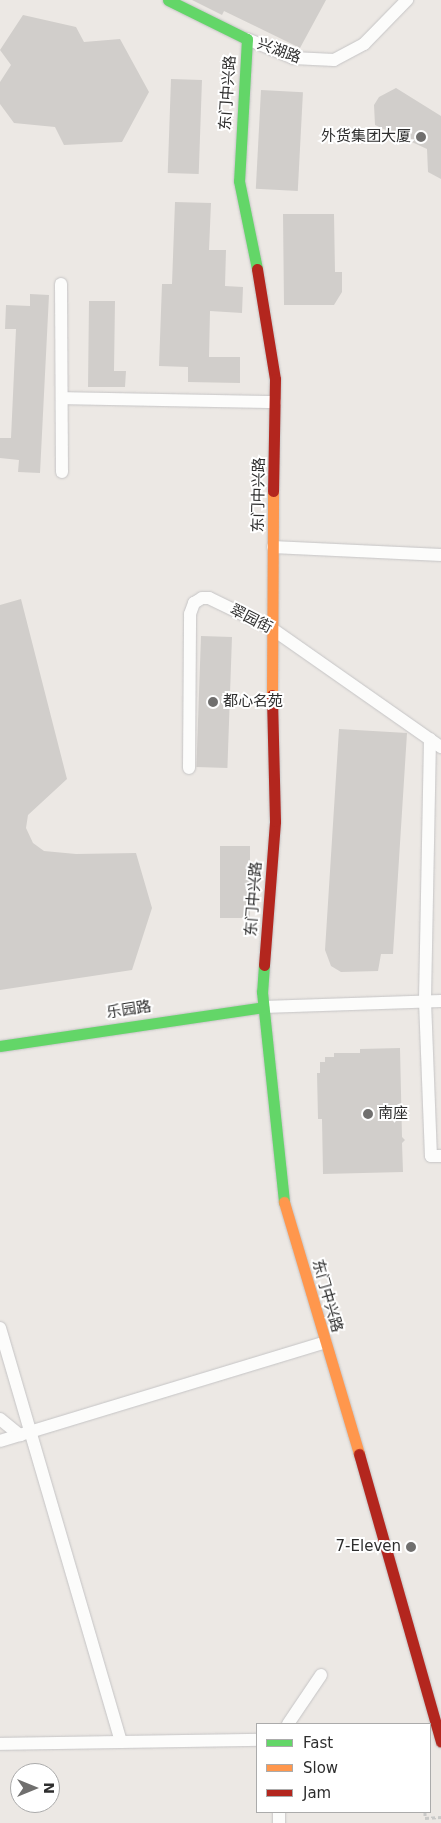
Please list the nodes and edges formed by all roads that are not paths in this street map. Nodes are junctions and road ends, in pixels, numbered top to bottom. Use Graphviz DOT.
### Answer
graph roads {
  1 [pos="168,0"];
  2 [pos="407,0"];
  3 [pos="247,39"];
  4 [pos="61,284"];
  5 [pos="62,398"];
  6 [pos="275,402"];
  7 [pos="62,472"];
  8 [pos="273,547"];
  9 [pos="441,555"];
  10 [pos="271,628"];
  11 [pos="430,739"];
  12 [pos="441,747"];
  13 [pos="188,768"];
  14 [pos="441,1000"];
  15 [pos="425,1001"];
  16 [pos="263,1007"];
  17 [pos="0,1046"];
  18 [pos="441,1156"];
  19 [pos="0,1328"];
  20 [pos="324,1342"];
  21 [pos="0,1419"];
  22 [pos="25,1434"];
  23 [pos="0,1441"];
  24 [pos="321,1675"];
  25 [pos="289,1723"];
  26 [pos="256,1740"];
  27 [pos="121,1742"];
  28 [pos="441,1742"];
  29 [pos="0,1744"];
  1 -- 3 [label="street, 兴湖路"];
  2 -- 3 [label="street, 兴湖路"];
  3 -- 6 [label="street, 东门中兴路"];
  4 -- 5 [label="street"];
  5 -- 6 [label="street"];
  5 -- 7 [label="street"];
  6 -- 8 [label="street, 东门中兴路"];
  8 -- 9 [label="street"];
  8 -- 10 [label="street, 东门中兴路"];
  10 -- 11 [label="street, 翠园街"];
  10 -- 13 [label="street, 翠园街"];
  10 -- 16 [label="street, 东门中兴路"];
  11 -- 12 [label="street, 翠园街"];
  11 -- 15 [label="street"];
  14 -- 15 [label="street"];
  15 -- 16 [label="street"];
  15 -- 18 [label="street"];
  16 -- 17 [label="street, 乐园路"];
  16 -- 20 [label="street, 东门中兴路"];
  19 -- 22 [label="street"];
  20 -- 22 [label="street"];
  20 -- 28 [label="street, 东门中兴路"];
  21 -- 22 [label="street"];
  22 -- 23 [label="street"];
  22 -- 27 [label="street"];
  24 -- 25 [label="street"];
  26 -- 27 [label="street"];
  27 -- 29 [label="street"];
}
